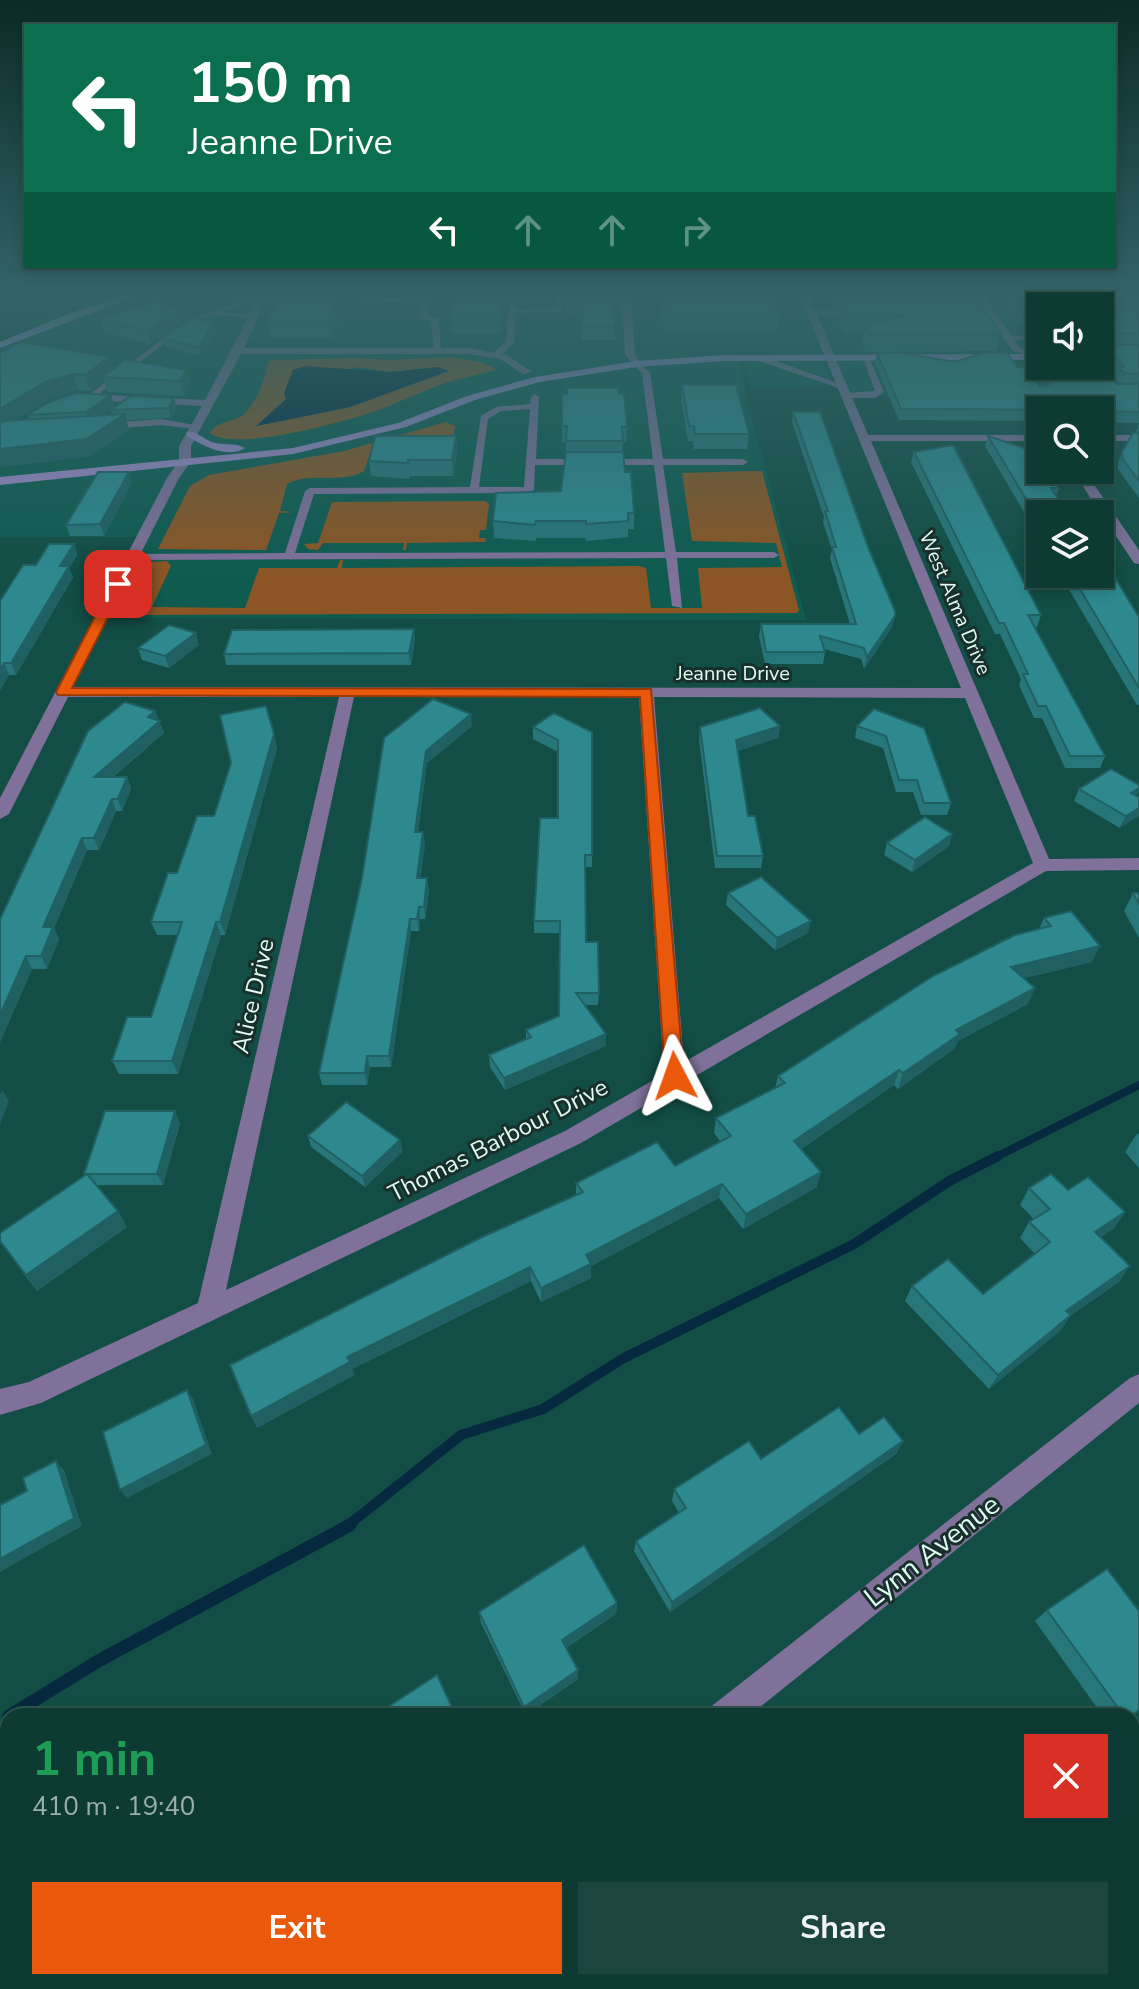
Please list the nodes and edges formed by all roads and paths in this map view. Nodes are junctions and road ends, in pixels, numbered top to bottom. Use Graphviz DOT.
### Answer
graph roads {
  1 [pos="101,389"];
  2 [pos="218,389"];
  3 [pos="465,389"];
  4 [pos="508,389"];
  5 [pos="648,389"];
  6 [pos="838,389"];
  7 [pos="879,389"];
  8 [pos="844,391"];
  9 [pos="90,397"];
  10 [pos="77,398"];
  11 [pos="210,403"];
  12 [pos="110,414"];
  13 [pos="193,430"];
  14 [pos="865,438"];
  15 [pos="1026,438"];
  16 [pos="1114,438"];
  17 [pos="1139,438"];
  18 [pos="247,448"];
  19 [pos="185,461"];
  20 [pos="531,462"];
  21 [pos="743,462"];
  22 [pos="658,463"];
  23 [pos="0,481"];
  24 [pos="1087,484"];
  25 [pos="474,490"];
  26 [pos="774,555"];
  27 [pos="289,556"];
  28 [pos="671,556"];
  29 [pos="132,557"];
  30 [pos="1139,560"];
  31 [pos="678,606"];
  32 [pos="63,692"];
  33 [pos="646,692"];
  34 [pos="971,693"];
  35 [pos="347,694"];
  36 [pos="0,814"];
  37 [pos="1139,864"];
  38 [pos="1043,865"];
  39 [pos="675,1076"];
  40 [pos="209,1310"];
  41 [pos="1139,1387"];
  42 [pos="0,1402"];
  43 [pos="734,1708"];
  1 -- 9 [label="lane"];
  2 -- 11 [label="street"];
  3 -- 18 [label="main road"];
  4 -- 19 [label="main road"];
  5 -- 22 [label="lane"];
  6 -- 8 [label="lane"];
  7 -- 8 [label="lane"];
  8 -- 14 [label="street, West Alma Drive"];
  9 -- 10 [label="street"];
  9 -- 11 [label="street"];
  11 -- 13 [label="street"];
  12 -- 13 [label="lane"];
  13 -- 18 [label="main road"];
  13 -- 19 [label="street"];
  14 -- 15 [label="street"];
  14 -- 34 [label="street, West Alma Drive"];
  16 -- 17 [label="street"];
  18 -- 19 [label="main road"];
  19 -- 23 [label="main road"];
  19 -- 29 [label="street"];
  20 -- 22 [label="lane"];
  20 -- 25 [label="lane"];
  20 -- 25 [label="lane"];
  21 -- 22 [label="lane"];
  22 -- 28 [label="lane"];
  24 -- 30 [label="street"];
  25 -- 27 [label="lane"];
  26 -- 28 [label="lane"];
  27 -- 28 [label="lane"];
  27 -- 29 [label="lane"];
  28 -- 31 [label="lane"];
  29 -- 32 [label="street"];
  32 -- 35 [label="street, Jeanne Drive"];
  32 -- 36 [label="street"];
  33 -- 34 [label="street, Jeanne Drive"];
  33 -- 35 [label="street, Jeanne Drive"];
  33 -- 39 [label="street"];
  34 -- 38 [label="street, West Alma Drive"];
  35 -- 40 [label="street, Alice Drive"];
  37 -- 38 [label="street, Thomas Barbour Drive"];
  38 -- 39 [label="street, Thomas Barbour Drive"];
  39 -- 40 [label="street, Thomas Barbour Drive"];
  40 -- 42 [label="street, Thomas Barbour Drive"];
  41 -- 43 [label="street, Lynn Avenue"];
}
